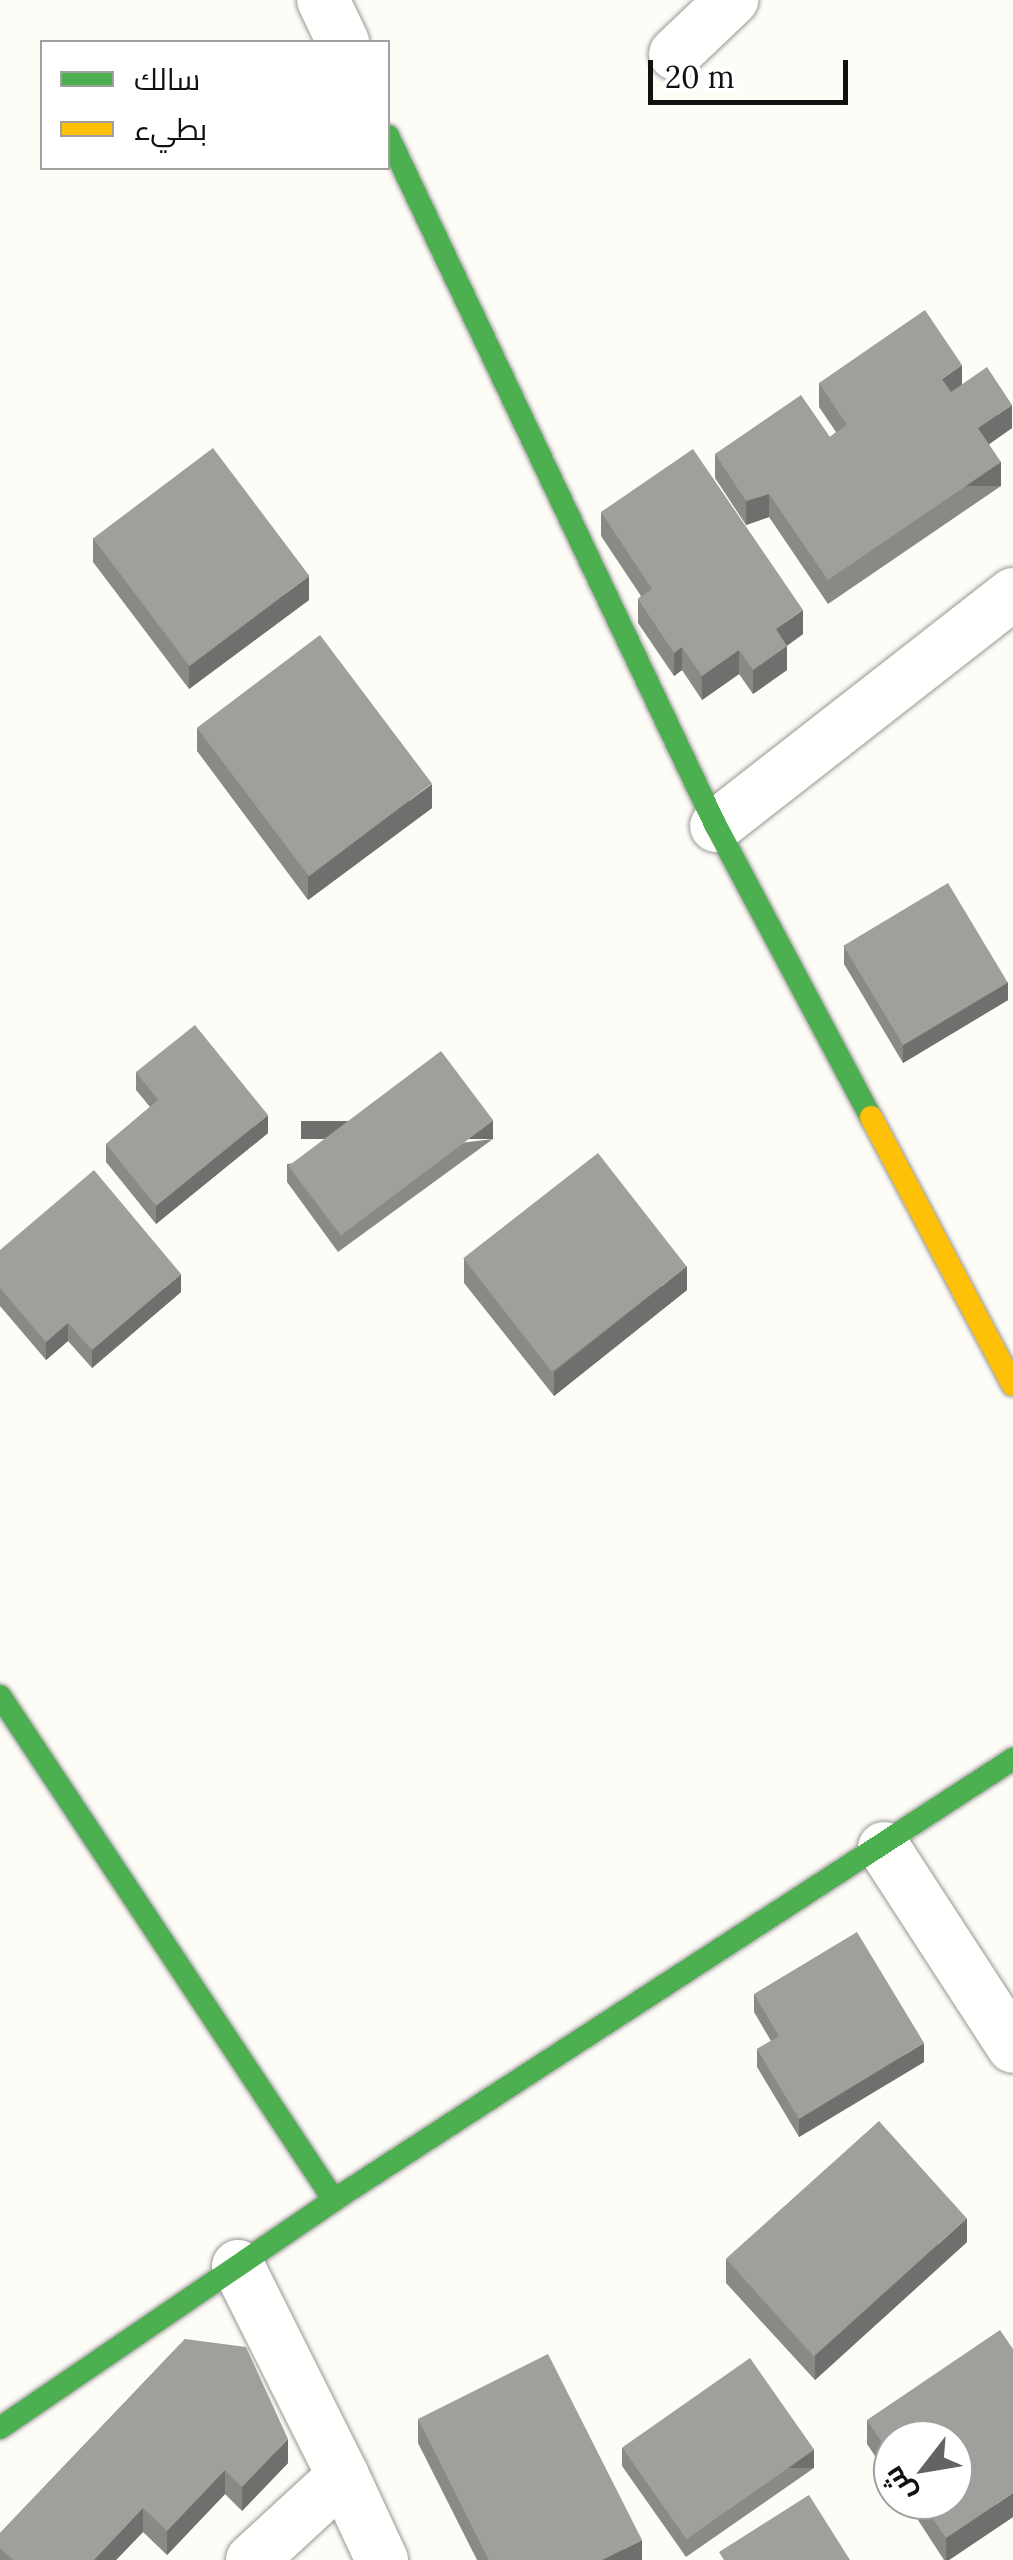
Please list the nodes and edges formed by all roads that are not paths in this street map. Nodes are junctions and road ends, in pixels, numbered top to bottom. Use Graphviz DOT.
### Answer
graph roads {
  1 [pos="323,0"];
  2 [pos="732,0"];
  3 [pos="342,40"];
  4 [pos="676,54"];
  5 [pos="390,140"];
  6 [pos="1013,594"];
  7 [pos="716,826"];
  8 [pos="1013,1386"];
  9 [pos="0,1696"];
  10 [pos="1013,1758"];
  11 [pos="884,1848"];
  12 [pos="1013,2048"];
  13 [pos="334,2200"];
  14 [pos="238,2266"];
  15 [pos="0,2428"];
  16 [pos="342,2476"];
  17 [pos="252,2560"];
  18 [pos="382,2560"];
  1 -- 3 [label="street"];
  2 -- 4 [label="street"];
  5 -- 7 [label="street"];
  6 -- 7 [label="street"];
  7 -- 8 [label="street"];
  9 -- 13 [label="street"];
  10 -- 11 [label="street"];
  11 -- 12 [label="street"];
  11 -- 13 [label="street"];
  13 -- 14 [label="street"];
  14 -- 15 [label="street"];
  14 -- 16 [label="street"];
  16 -- 17 [label="street"];
  16 -- 18 [label="street"];
}
